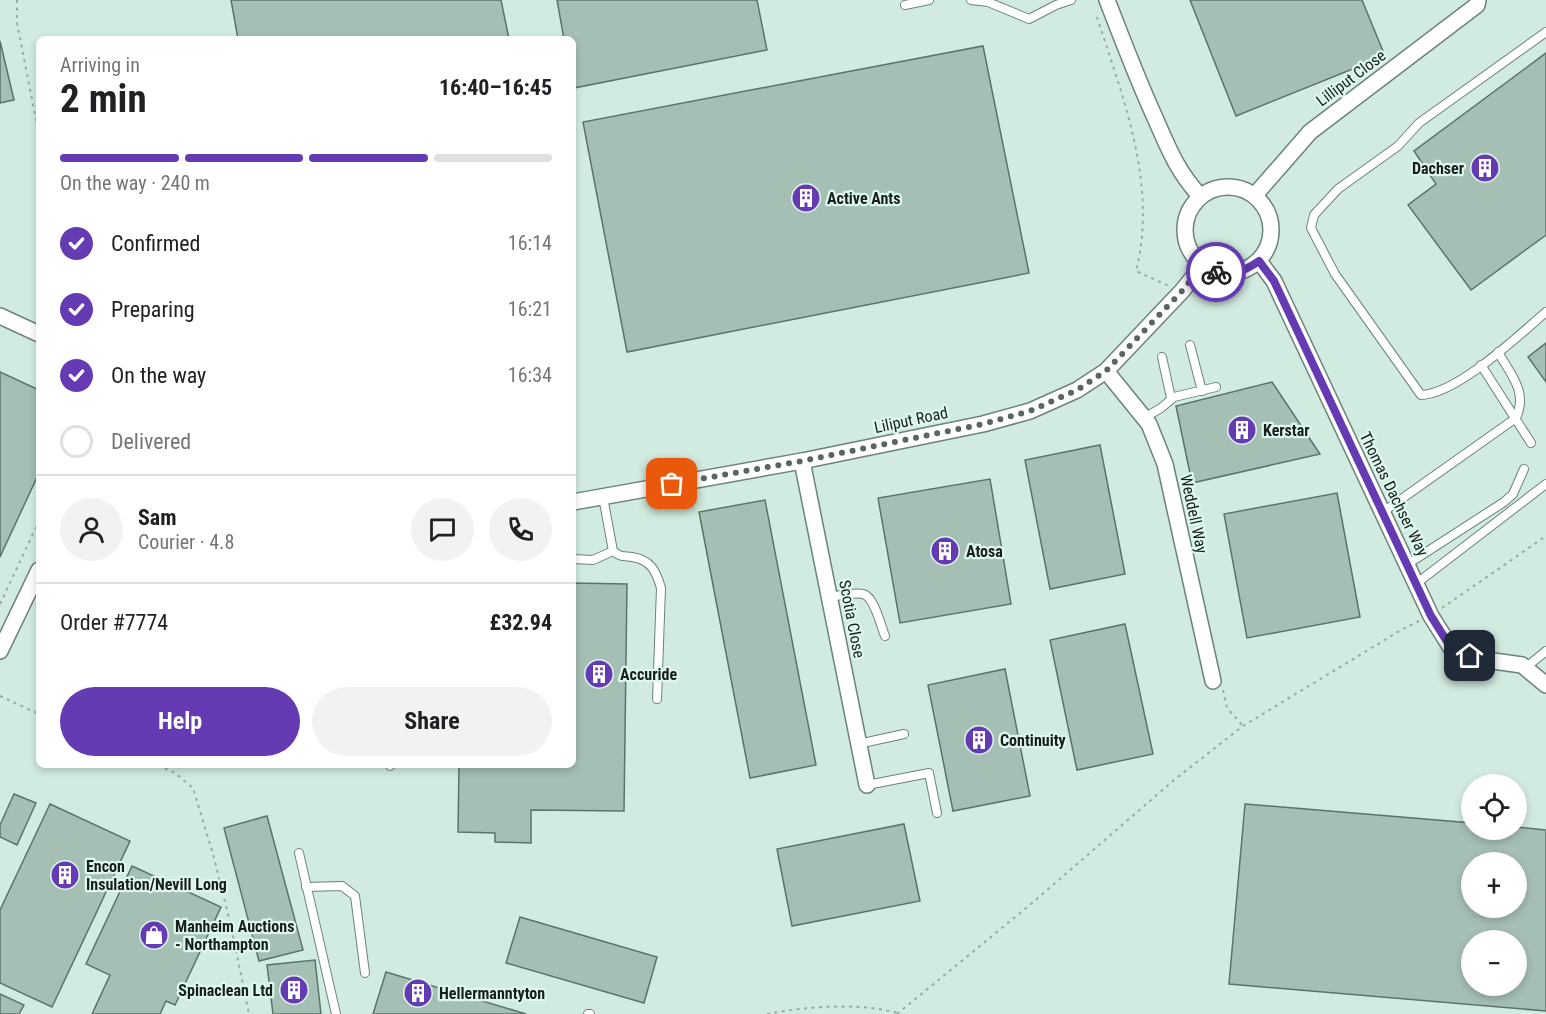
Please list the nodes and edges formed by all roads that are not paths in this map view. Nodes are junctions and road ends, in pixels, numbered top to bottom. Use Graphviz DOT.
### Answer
graph roads {
  1 [pos="930,0"];
  2 [pos="971,0"];
  3 [pos="1071,0"];
  4 [pos="1107,0"];
  5 [pos="1478,0"];
  6 [pos="905,5"];
  7 [pos="1546,32"];
  8 [pos="1255,195"];
  9 [pos="1200,196"];
  10 [pos="1259,261"];
  11 [pos="1202,266"];
  12 [pos="1546,312"];
  13 [pos="1,320"];
  14 [pos="36,333"];
  15 [pos="1190,345"];
  16 [pos="1498,352"];
  17 [pos="1162,357"];
  18 [pos="1481,365"];
  19 [pos="1106,371"];
  20 [pos="1216,387"];
  21 [pos="1202,391"];
  22 [pos="1171,398"];
  23 [pos="1144,418"];
  24 [pos="1516,418"];
  25 [pos="1531,443"];
  26 [pos="802,461"];
  27 [pos="1524,470"];
  28 [pos="1546,484"];
  29 [pos="603,496"];
  30 [pos="576,501"];
  31 [pos="1383,512"];
  32 [pos="613,551"];
  33 [pos="576,559"];
  34 [pos="1408,564"];
  35 [pos="36,576"];
  36 [pos="1417,583"];
  37 [pos="829,597"];
  38 [pos="885,636"];
  39 [pos="0,651"];
  40 [pos="1546,651"];
  41 [pos="1526,668"];
  42 [pos="1213,681"];
  43 [pos="1546,685"];
  44 [pos="657,699"];
  45 [pos="904,734"];
  46 [pos="858,744"];
  47 [pos="867,785"];
  48 [pos="937,813"];
  49 [pos="299,853"];
  50 [pos="306,887"];
  51 [pos="365,973"];
  52 [pos="336,1014"];
  1 -- 6 [label="lane"];
  2 -- 3 [label="lane"];
  4 -- 9 [label="street"];
  5 -- 8 [label="street, Lilliput Close"];
  7 -- 18 [label="lane"];
  8 -- 9 [label="street"];
  8 -- 10 [label="street"];
  9 -- 11 [label="street"];
  10 -- 11 [label="street"];
  10 -- 31 [label="street, Thomas Dachser Way"];
  11 -- 19 [label="street, Liliput Road"];
  12 -- 16 [label="lane"];
  13 -- 14 [label="street"];
  15 -- 21 [label="lane"];
  16 -- 18 [label="lane"];
  16 -- 24 [label="lane"];
  17 -- 22 [label="lane"];
  18 -- 24 [label="lane"];
  19 -- 23 [label="street, Weddell Way"];
  19 -- 26 [label="street, Liliput Road"];
  20 -- 21 [label="lane"];
  21 -- 22 [label="lane"];
  22 -- 23 [label="lane"];
  23 -- 42 [label="street, Weddell Way"];
  24 -- 25 [label="lane"];
  24 -- 31 [label="lane"];
  26 -- 29 [label="street, Liliput Road"];
  26 -- 37 [label="street, Scotia Close"];
  27 -- 34 [label="lane"];
  28 -- 36 [label="lane"];
  29 -- 30 [label="street, Liliput Road"];
  29 -- 32 [label="lane"];
  31 -- 34 [label="street, Thomas Dachser Way"];
  32 -- 33 [label="lane"];
  32 -- 44 [label="lane"];
  34 -- 36 [label="street, Thomas Dachser Way"];
  35 -- 39 [label="street"];
  36 -- 41 [label="street, Thomas Dachser Way"];
  37 -- 38 [label="lane"];
  37 -- 46 [label="street, Scotia Close"];
  40 -- 41 [label="lane"];
  41 -- 43 [label="street, Thomas Dachser Way"];
  45 -- 46 [label="lane"];
  46 -- 47 [label="street, Scotia Close"];
  47 -- 48 [label="lane"];
  49 -- 50 [label="lane"];
  50 -- 51 [label="lane"];
  50 -- 52 [label="lane"];
}
